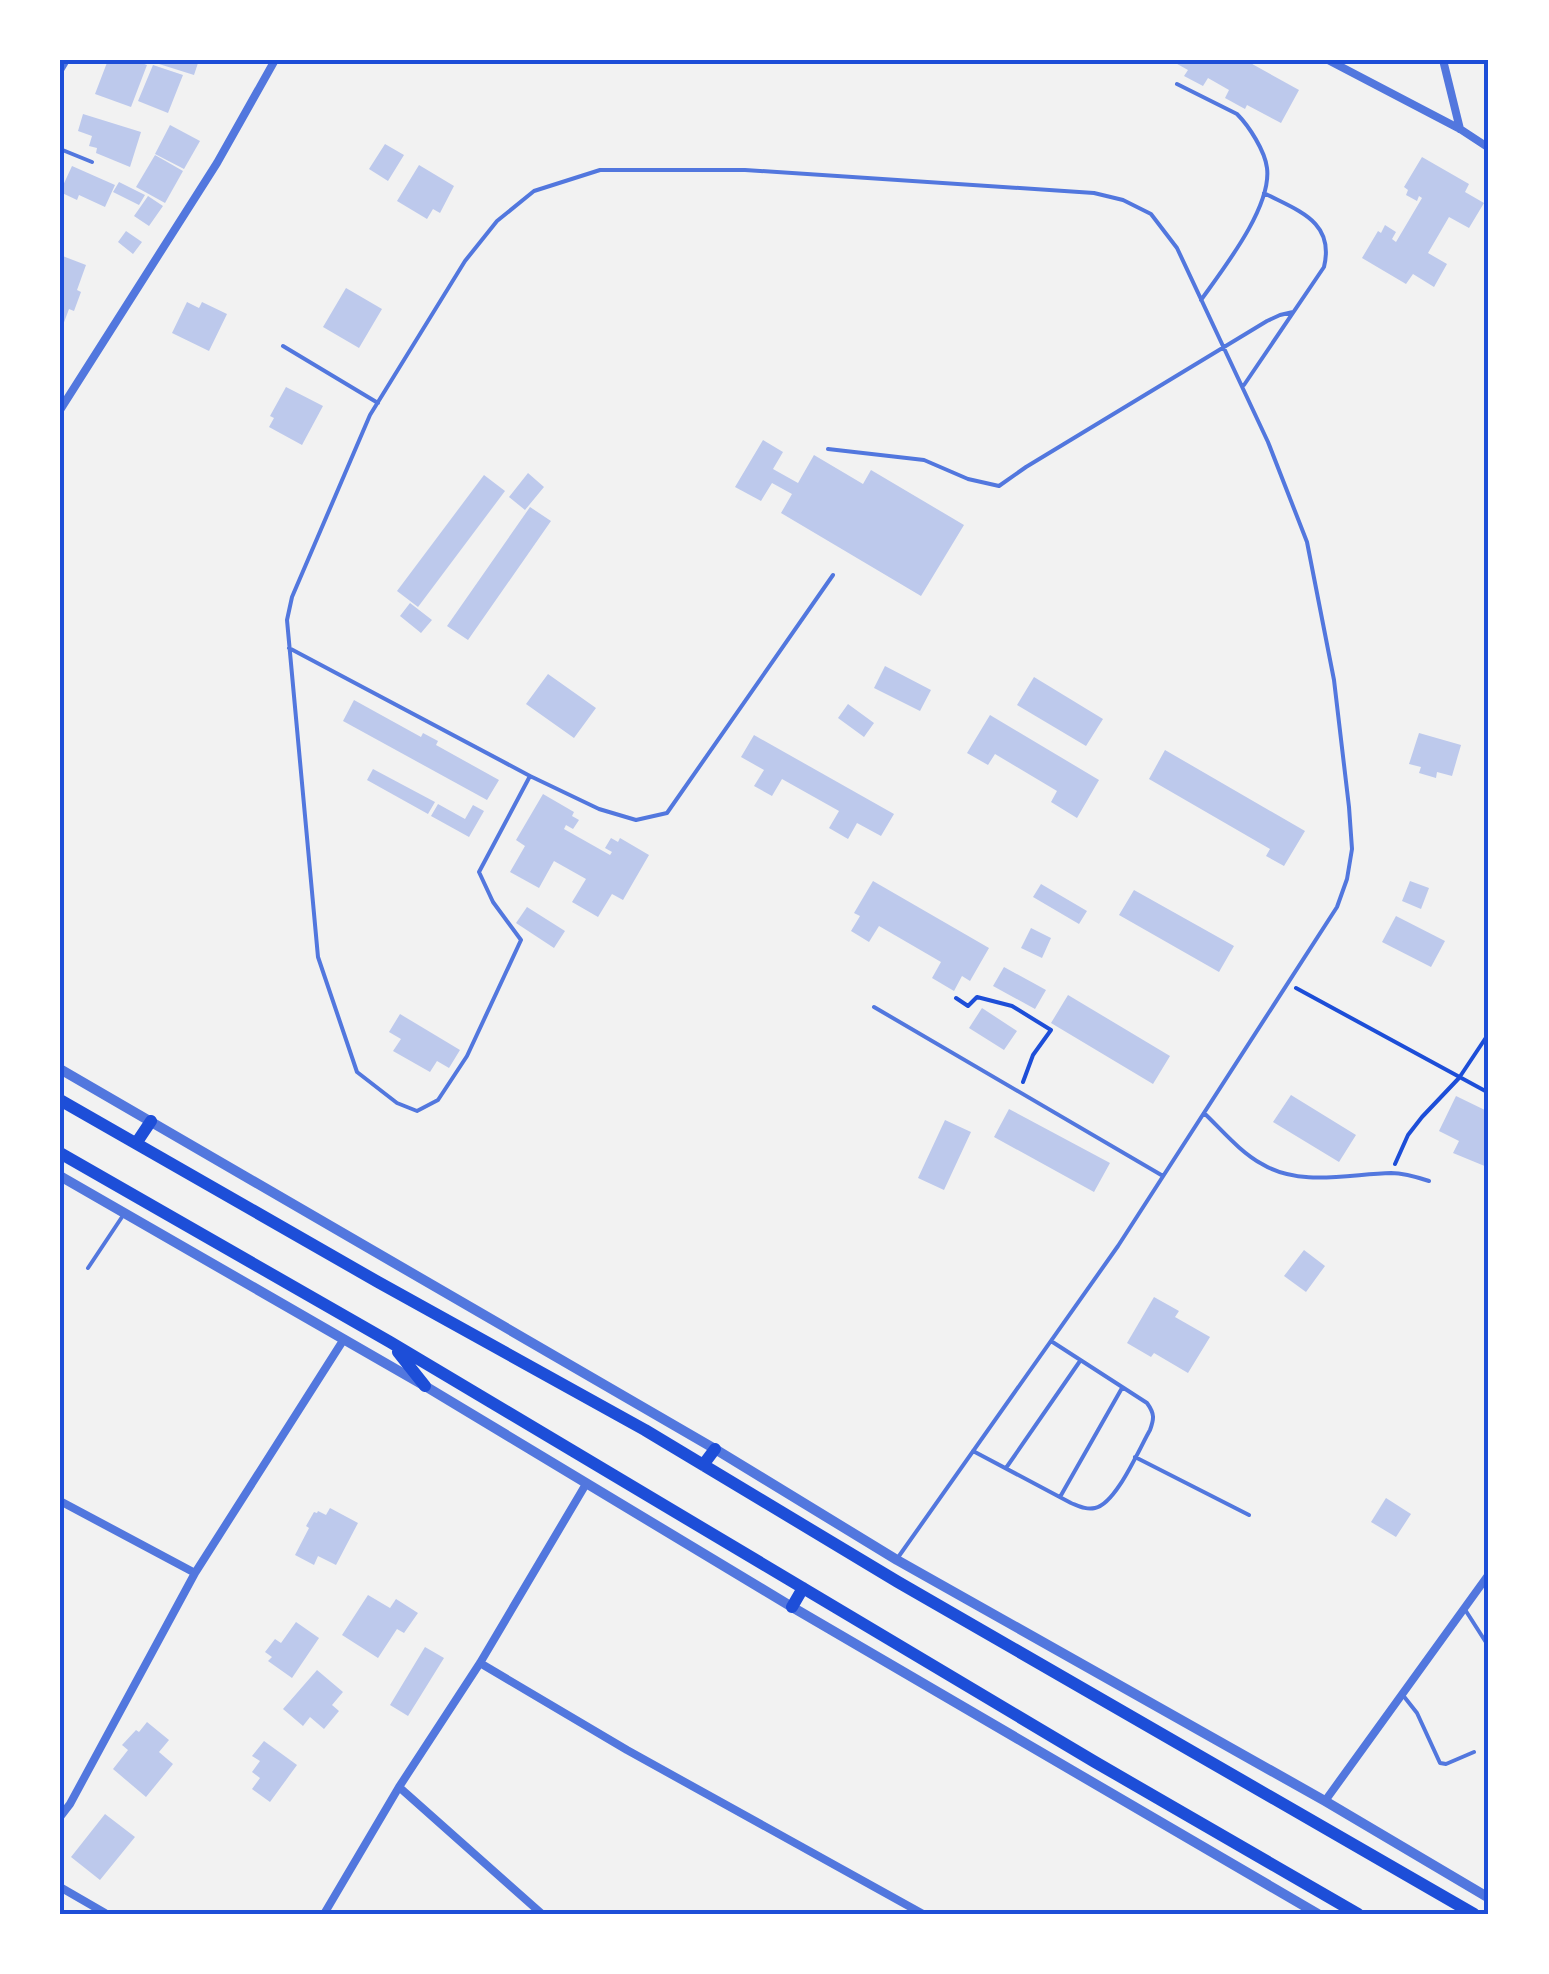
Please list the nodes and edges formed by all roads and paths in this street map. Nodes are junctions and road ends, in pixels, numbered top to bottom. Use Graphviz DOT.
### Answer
graph roads {
  1 [pos="66,60"];
  2 [pos="274,60"];
  3 [pos="1328,60"];
  4 [pos="1443,60"];
  5 [pos="60,70"];
  6 [pos="1176,84"];
  7 [pos="1460,129"];
  8 [pos="1489,148"];
  9 [pos="60,149"];
  10 [pos="92,162"];
  11 [pos="1264,192"];
  12 [pos="1202,300"];
  13 [pos="1294,312"];
  14 [pos="284,346"];
  15 [pos="1223,347"];
  16 [pos="1242,387"];
  17 [pos="378,403"];
  18 [pos="60,410"];
  19 [pos="828,450"];
  20 [pos="833,575"];
  21 [pos="289,648"];
  22 [pos="530,776"];
  23 [pos="1288,983"];
  24 [pos="956,998"];
  25 [pos="874,1007"];
  26 [pos="1489,1033"];
  27 [pos="60,1069"];
  28 [pos="1459,1078"];
  29 [pos="1022,1082"];
  30 [pos="1489,1093"];
  31 [pos="60,1100"];
  32 [pos="1204,1113"];
  33 [pos="151,1121"];
  34 [pos="136,1142"];
  35 [pos="60,1153"];
  36 [pos="1392,1173"];
  37 [pos="60,1176"];
  38 [pos="1163,1176"];
  39 [pos="1429,1181"];
  40 [pos="124,1213"];
  41 [pos="88,1268"];
  42 [pos="344,1339"];
  43 [pos="1050,1341"];
  44 [pos="390,1342"];
  45 [pos="1080,1360"];
  46 [pos="426,1386"];
  47 [pos="1122,1387"];
  48 [pos="715,1449"];
  49 [pos="973,1452"];
  50 [pos="1135,1458"];
  51 [pos="703,1465"];
  52 [pos="1006,1468"];
  53 [pos="586,1484"];
  54 [pos="1060,1497"];
  55 [pos="60,1500"];
  56 [pos="1249,1515"];
  57 [pos="897,1560"];
  58 [pos="195,1574"];
  59 [pos="1489,1574"];
  60 [pos="803,1588"];
  61 [pos="792,1607"];
  62 [pos="1464,1608"];
  63 [pos="1489,1647"];
  64 [pos="480,1663"];
  65 [pos="1402,1694"];
  66 [pos="1474,1752"];
  67 [pos="400,1787"];
  68 [pos="1325,1801"];
  69 [pos="60,1817"];
  70 [pos="60,1886"];
  71 [pos="1489,1898"];
  72 [pos="105,1914"];
  73 [pos="324,1914"];
  74 [pos="542,1914"];
  75 [pos="923,1914"];
  76 [pos="1318,1914"];
  77 [pos="1358,1914"];
  78 [pos="1474,1914"];
  1 -- 5 [label="street"];
  2 -- 18 [label="street"];
  3 -- 7 [label="street"];
  4 -- 7 [label="street"];
  6 -- 11 [label="lane"];
  7 -- 8 [label="street"];
  9 -- 10 [label="lane"];
  11 -- 12 [label="lane"];
  11 -- 13 [label="lane"];
  12 -- 15 [label="lane"];
  12 -- 17 [label="lane"];
  13 -- 15 [label="lane"];
  13 -- 16 [label="lane"];
  14 -- 17 [label="lane"];
  15 -- 16 [label="lane"];
  15 -- 19 [label="lane"];
  16 -- 23 [label="lane"];
  17 -- 21 [label="lane"];
  20 -- 22 [label="lane"];
  21 -- 22 [label="lane"];
  21 -- 22 [label="lane"];
  23 -- 28 [label="path"];
  23 -- 32 [label="lane"];
  24 -- 29 [label="path"];
  25 -- 38 [label="lane"];
  26 -- 28 [label="path"];
  27 -- 33 [label="street"];
  28 -- 30 [label="path"];
  28 -- 36 [label="path"];
  31 -- 34 [label="main road"];
  32 -- 36 [label="lane"];
  32 -- 38 [label="lane"];
  33 -- 34 [label="main road"];
  33 -- 48 [label="street"];
  34 -- 51 [label="main road"];
  35 -- 44 [label="main road"];
  36 -- 39 [label="lane"];
  37 -- 40 [label="street"];
  38 -- 43 [label="lane"];
  40 -- 41 [label="lane"];
  40 -- 42 [label="street"];
  42 -- 46 [label="street"];
  42 -- 58 [label="street"];
  43 -- 45 [label="lane"];
  43 -- 49 [label="lane"];
  44 -- 46 [label="main road"];
  44 -- 60 [label="main road"];
  45 -- 47 [label="lane"];
  45 -- 52 [label="lane"];
  46 -- 53 [label="street"];
  47 -- 50 [label="lane"];
  47 -- 54 [label="lane"];
  48 -- 51 [label="main road"];
  48 -- 57 [label="street"];
  49 -- 52 [label="lane"];
  49 -- 57 [label="lane"];
  50 -- 54 [label="lane"];
  50 -- 56 [label="lane"];
  51 -- 78 [label="main road"];
  52 -- 54 [label="lane"];
  53 -- 61 [label="street"];
  53 -- 64 [label="street"];
  55 -- 58 [label="street"];
  57 -- 68 [label="street"];
  58 -- 69 [label="street"];
  59 -- 62 [label="street"];
  60 -- 61 [label="main road"];
  60 -- 77 [label="main road"];
  61 -- 76 [label="street"];
  62 -- 63 [label="lane"];
  62 -- 65 [label="street"];
  64 -- 67 [label="street"];
  64 -- 75 [label="street"];
  65 -- 66 [label="lane"];
  65 -- 68 [label="street"];
  67 -- 73 [label="street"];
  67 -- 74 [label="street"];
  68 -- 71 [label="street"];
  70 -- 72 [label="street"];
}
